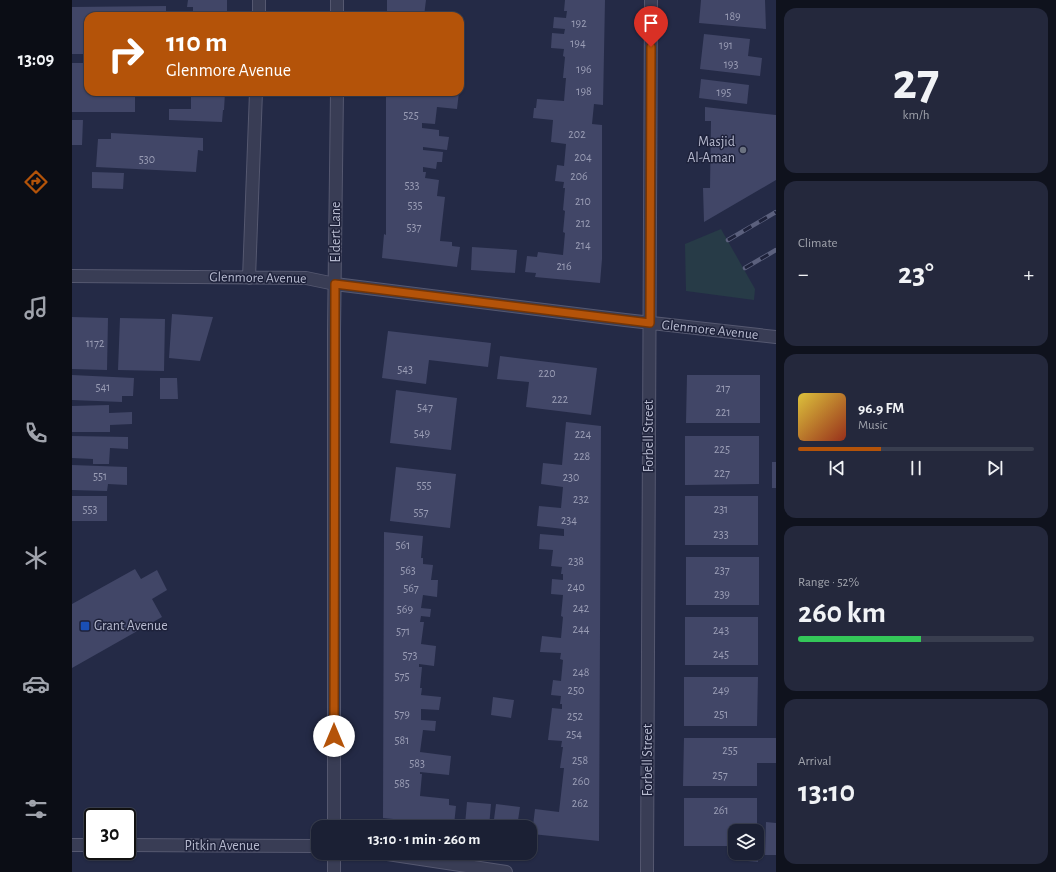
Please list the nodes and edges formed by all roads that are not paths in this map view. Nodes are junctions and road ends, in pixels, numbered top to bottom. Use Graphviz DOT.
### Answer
graph roads {
  1 [pos="260,0"];
  2 [pos="337,0"];
  3 [pos="651,0"];
  4 [pos="259,12"];
  5 [pos="337,12"];
  6 [pos="256,96"];
  7 [pos="337,96"];
  8 [pos="72,276"];
  9 [pos="249,278"];
  10 [pos="335,284"];
  11 [pos="650,323"];
  12 [pos="776,338"];
  13 [pos="334,820"];
  14 [pos="72,845"];
  15 [pos="84,845"];
  16 [pos="136,845"];
  17 [pos="311,846"];
  18 [pos="334,860"];
  19 [pos="427,860"];
  20 [pos="334,872"];
  21 [pos="506,872"];
  22 [pos="647,872"];
  1 -- 4 [label="street"];
  2 -- 5 [label="street"];
  3 -- 11 [label="street, Forbell Street"];
  6 -- 9 [label="street"];
  7 -- 10 [label="street, Eldert Lane"];
  8 -- 9 [label="street, Glenmore Avenue"];
  9 -- 10 [label="street, Glenmore Avenue"];
  10 -- 11 [label="street, Glenmore Avenue"];
  10 -- 13 [label="street, Eldert Lane"];
  11 -- 12 [label="street, Glenmore Avenue"];
  11 -- 22 [label="street, Forbell Street"];
  14 -- 15 [label="street"];
  16 -- 17 [label="street, Pitkin Avenue"];
  18 -- 20 [label="street"];
  19 -- 21 [label="street"];
}
